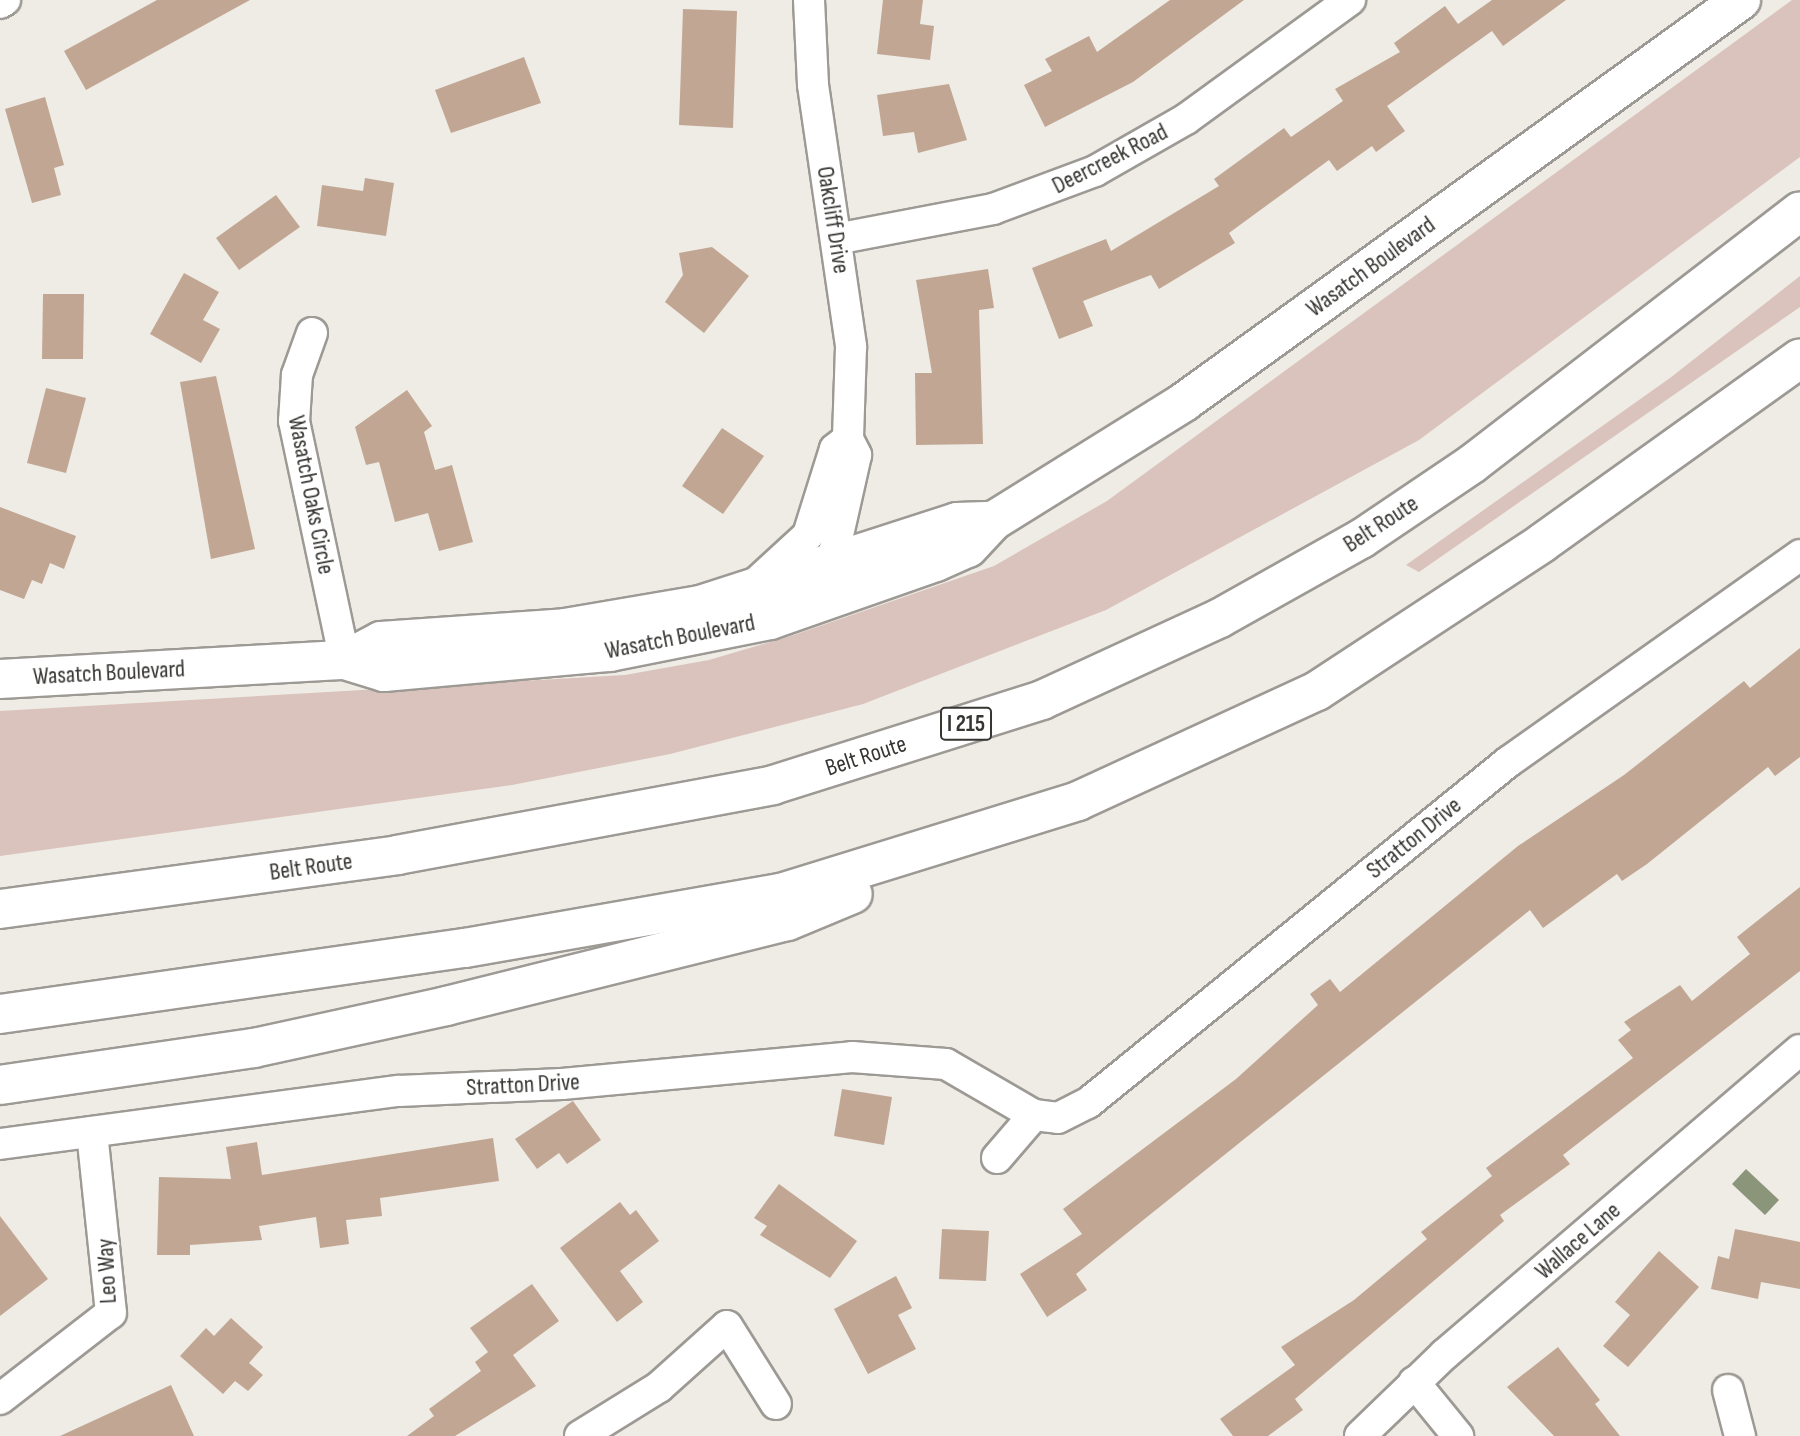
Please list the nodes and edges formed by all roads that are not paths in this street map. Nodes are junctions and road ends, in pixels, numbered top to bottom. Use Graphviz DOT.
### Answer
graph roads {
  1 [pos="5,0"];
  2 [pos="809,0"];
  3 [pos="1350,0"];
  4 [pos="1741,0"];
  5 [pos="0,3"];
  6 [pos="1800,211"];
  7 [pos="836,240"];
  8 [pos="312,332"];
  9 [pos="1800,359"];
  10 [pos="848,439"];
  11 [pos="1800,555"];
  12 [pos="827,584"];
  13 [pos="744,593"];
  14 [pos="345,660"];
  15 [pos="0,679"];
  16 [pos="1078,801"];
  17 [pos="0,909"];
  18 [pos="0,1014"];
  19 [pos="1800,1050"];
  20 [pos="0,1085"];
  21 [pos="1034,1115"];
  22 [pos="92,1132"];
  23 [pos="0,1144"];
  24 [pos="997,1158"];
  25 [pos="1413,1382"];
  26 [pos="1728,1390"];
  27 [pos="0,1399"];
  28 [pos="776,1404"];
  29 [pos="580,1436"];
  30 [pos="1360,1436"];
  31 [pos="1458,1436"];
  32 [pos="1740,1436"];
  1 -- 5 [label="street"];
  2 -- 7 [label="street, Oakcliff Drive"];
  3 -- 7 [label="street, Deercreek Road"];
  4 -- 12 [label="main road, Wasatch Boulevard"];
  6 -- 17 [label="main road, Belt Route / I 215"];
  7 -- 10 [label="street, Oakcliff Drive"];
  8 -- 14 [label="street, Wasatch Oaks Circle"];
  9 -- 16 [label="main road"];
  10 -- 12 [label="street, Oakcliff Drive"];
  10 -- 13 [label="street, Oakcliff Drive"];
  11 -- 21 [label="street, Stratton Drive"];
  12 -- 13 [label="main road, Wasatch Boulevard"];
  12 -- 14 [label="main road, Wasatch Boulevard"];
  13 -- 14 [label="main road, Wasatch Boulevard"];
  14 -- 15 [label="main road, Wasatch Boulevard"];
  16 -- 18 [label="main road"];
  16 -- 20 [label="main road"];
  19 -- 25 [label="street, Wallace Lane"];
  21 -- 22 [label="street, Stratton Drive"];
  21 -- 24 [label="street"];
  22 -- 23 [label="street, Stratton Drive"];
  22 -- 27 [label="street, Leo Way"];
  25 -- 30 [label="street, Wallace Lane"];
  25 -- 31 [label="street"];
  26 -- 32 [label="street"];
  28 -- 29 [label="street"];
}
